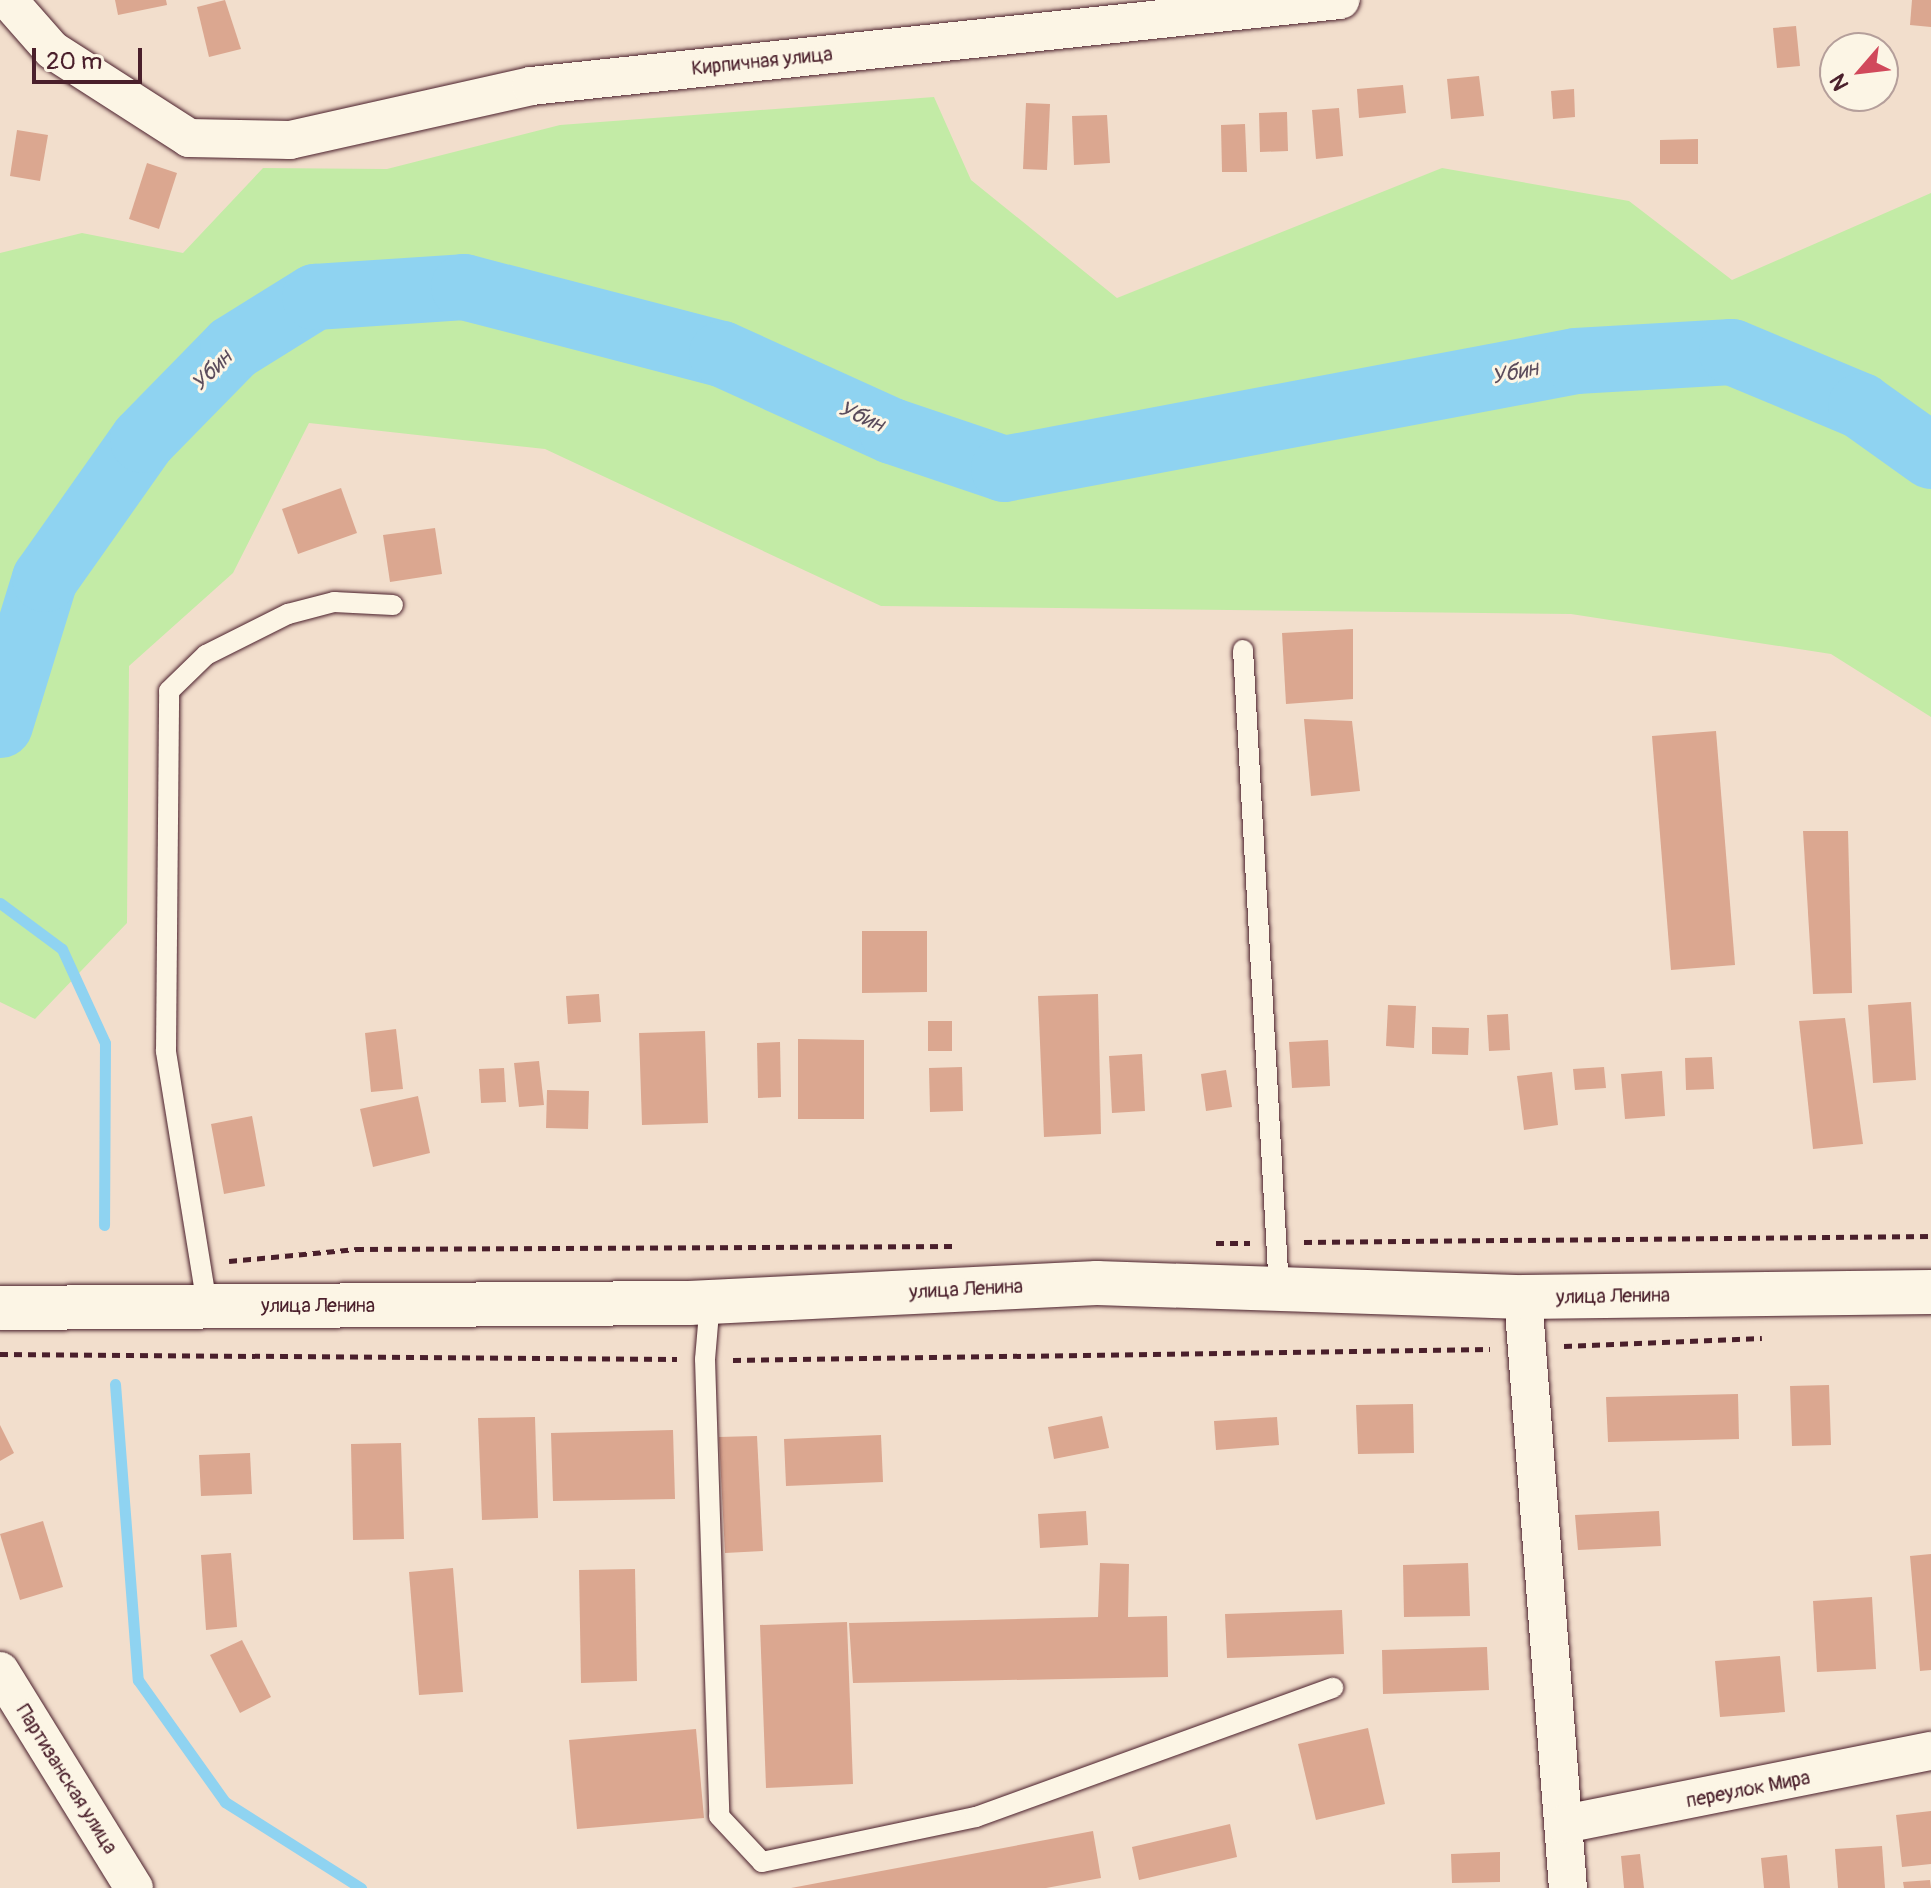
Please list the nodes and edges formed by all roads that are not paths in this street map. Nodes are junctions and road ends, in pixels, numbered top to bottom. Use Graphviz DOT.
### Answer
graph roads {
  1 [pos="8,0"];
  2 [pos="1340,0"];
  3 [pos="393,605"];
  4 [pos="1243,650"];
  5 [pos="1279,1289"];
  6 [pos="1931,1292"];
  7 [pos="1523,1297"];
  8 [pos="700,1302"];
  9 [pos="207,1305"];
  10 [pos="0,1308"];
  11 [pos="0,1671"];
  12 [pos="1333,1688"];
  13 [pos="1931,1751"];
  14 [pos="1565,1824"];
  15 [pos="134,1888"];
  16 [pos="1568,1888"];
  1 -- 2 [label="street, Кирпичная улица"];
  3 -- 9 [label="lane"];
  4 -- 5 [label="lane"];
  5 -- 7 [label="street, улица Ленина"];
  5 -- 8 [label="street, улица Ленина"];
  6 -- 7 [label="street, улица Ленина"];
  7 -- 14 [label="street"];
  8 -- 9 [label="street, улица Ленина"];
  8 -- 12 [label="lane"];
  9 -- 10 [label="street, улица Ленина"];
  11 -- 15 [label="street, Партизанская улица"];
  13 -- 14 [label="street, переулок Мира"];
  14 -- 16 [label="street"];
}
